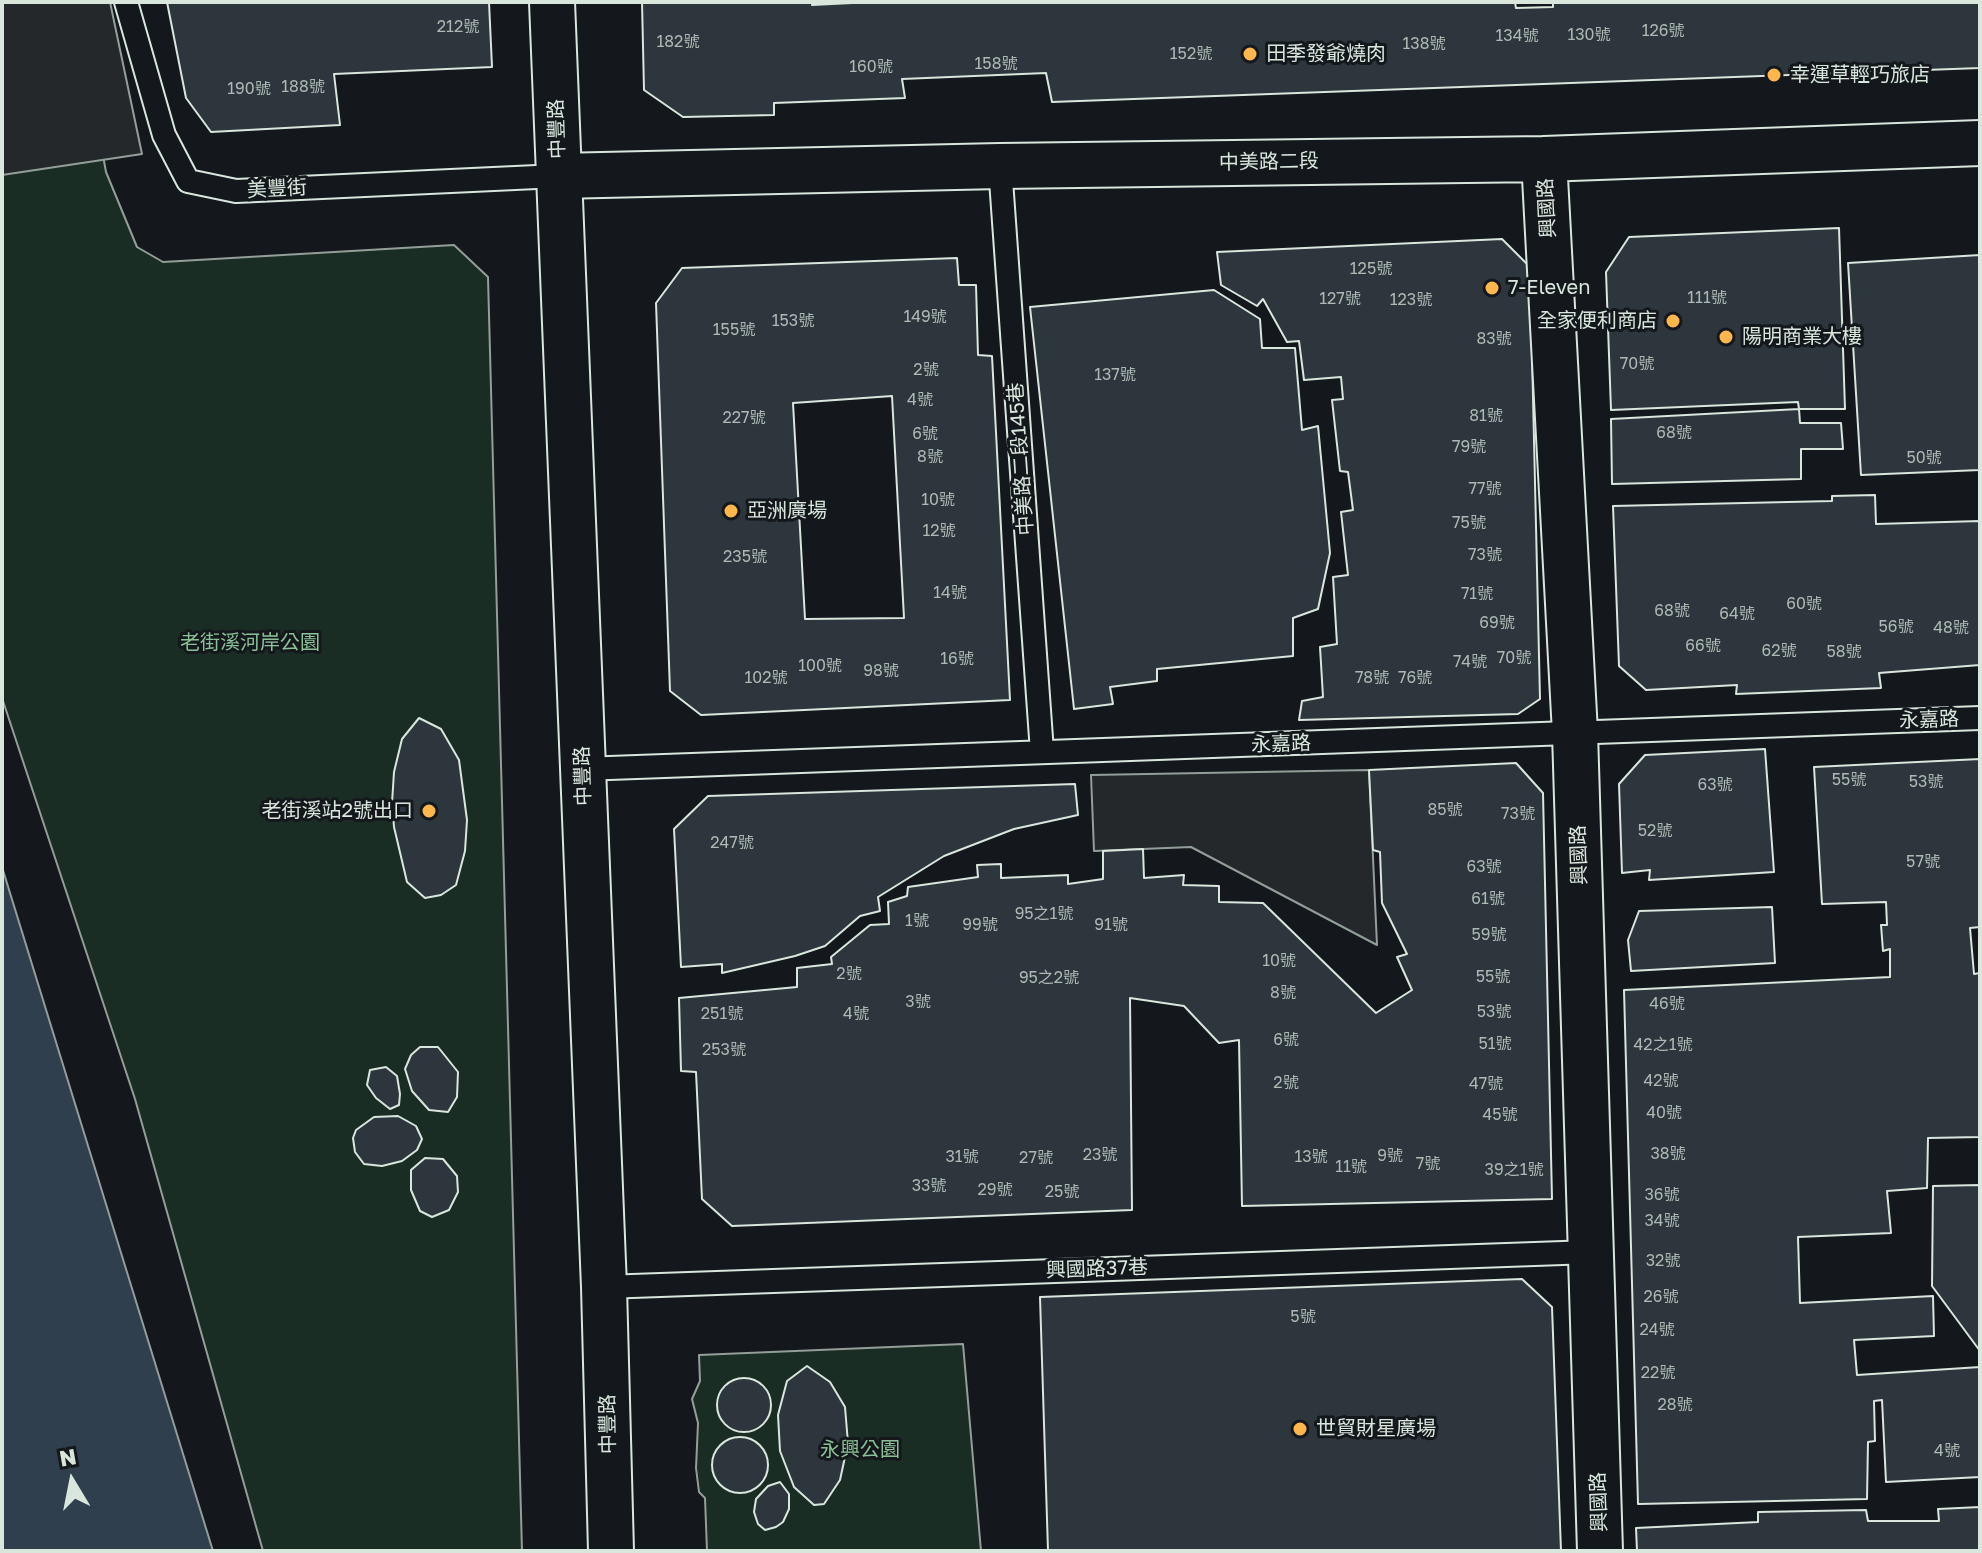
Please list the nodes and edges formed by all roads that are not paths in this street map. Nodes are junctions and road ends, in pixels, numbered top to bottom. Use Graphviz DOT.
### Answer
graph roads {
  1 [pos="126,2"];
  2 [pos="552,2"];
  3 [pos="1980,143"];
  4 [pos="1544,159"];
  5 [pos="1000,166"];
  6 [pos="558,176"];
  7 [pos="1980,718"];
  8 [pos="1575,733"];
  9 [pos="1042,752"];
  10 [pos="582,769"];
  11 [pos="1591,1252"];
  12 [pos="604,1287"];
  13 [pos="611,1551"];
  14 [pos="1600,1551"];
  1 -- 6 [label="lane, 美豐街"];
  2 -- 6 [label="street, 中豐路"];
  3 -- 4 [label="street, 中美路二段"];
  4 -- 5 [label="street, 中美路二段"];
  4 -- 8 [label="street, 興國路"];
  5 -- 6 [label="street, 中美路二段"];
  5 -- 9 [label="lane, 中美路二段145巷"];
  6 -- 10 [label="street, 中豐路"];
  7 -- 8 [label="lane, 永嘉路"];
  8 -- 9 [label="lane, 永嘉路"];
  8 -- 11 [label="street, 興國路"];
  9 -- 10 [label="lane, 永嘉路"];
  10 -- 12 [label="street, 中豐路"];
  11 -- 12 [label="lane, 興國路37巷"];
  11 -- 14 [label="street, 興國路"];
  12 -- 13 [label="street, 中豐路"];
}
